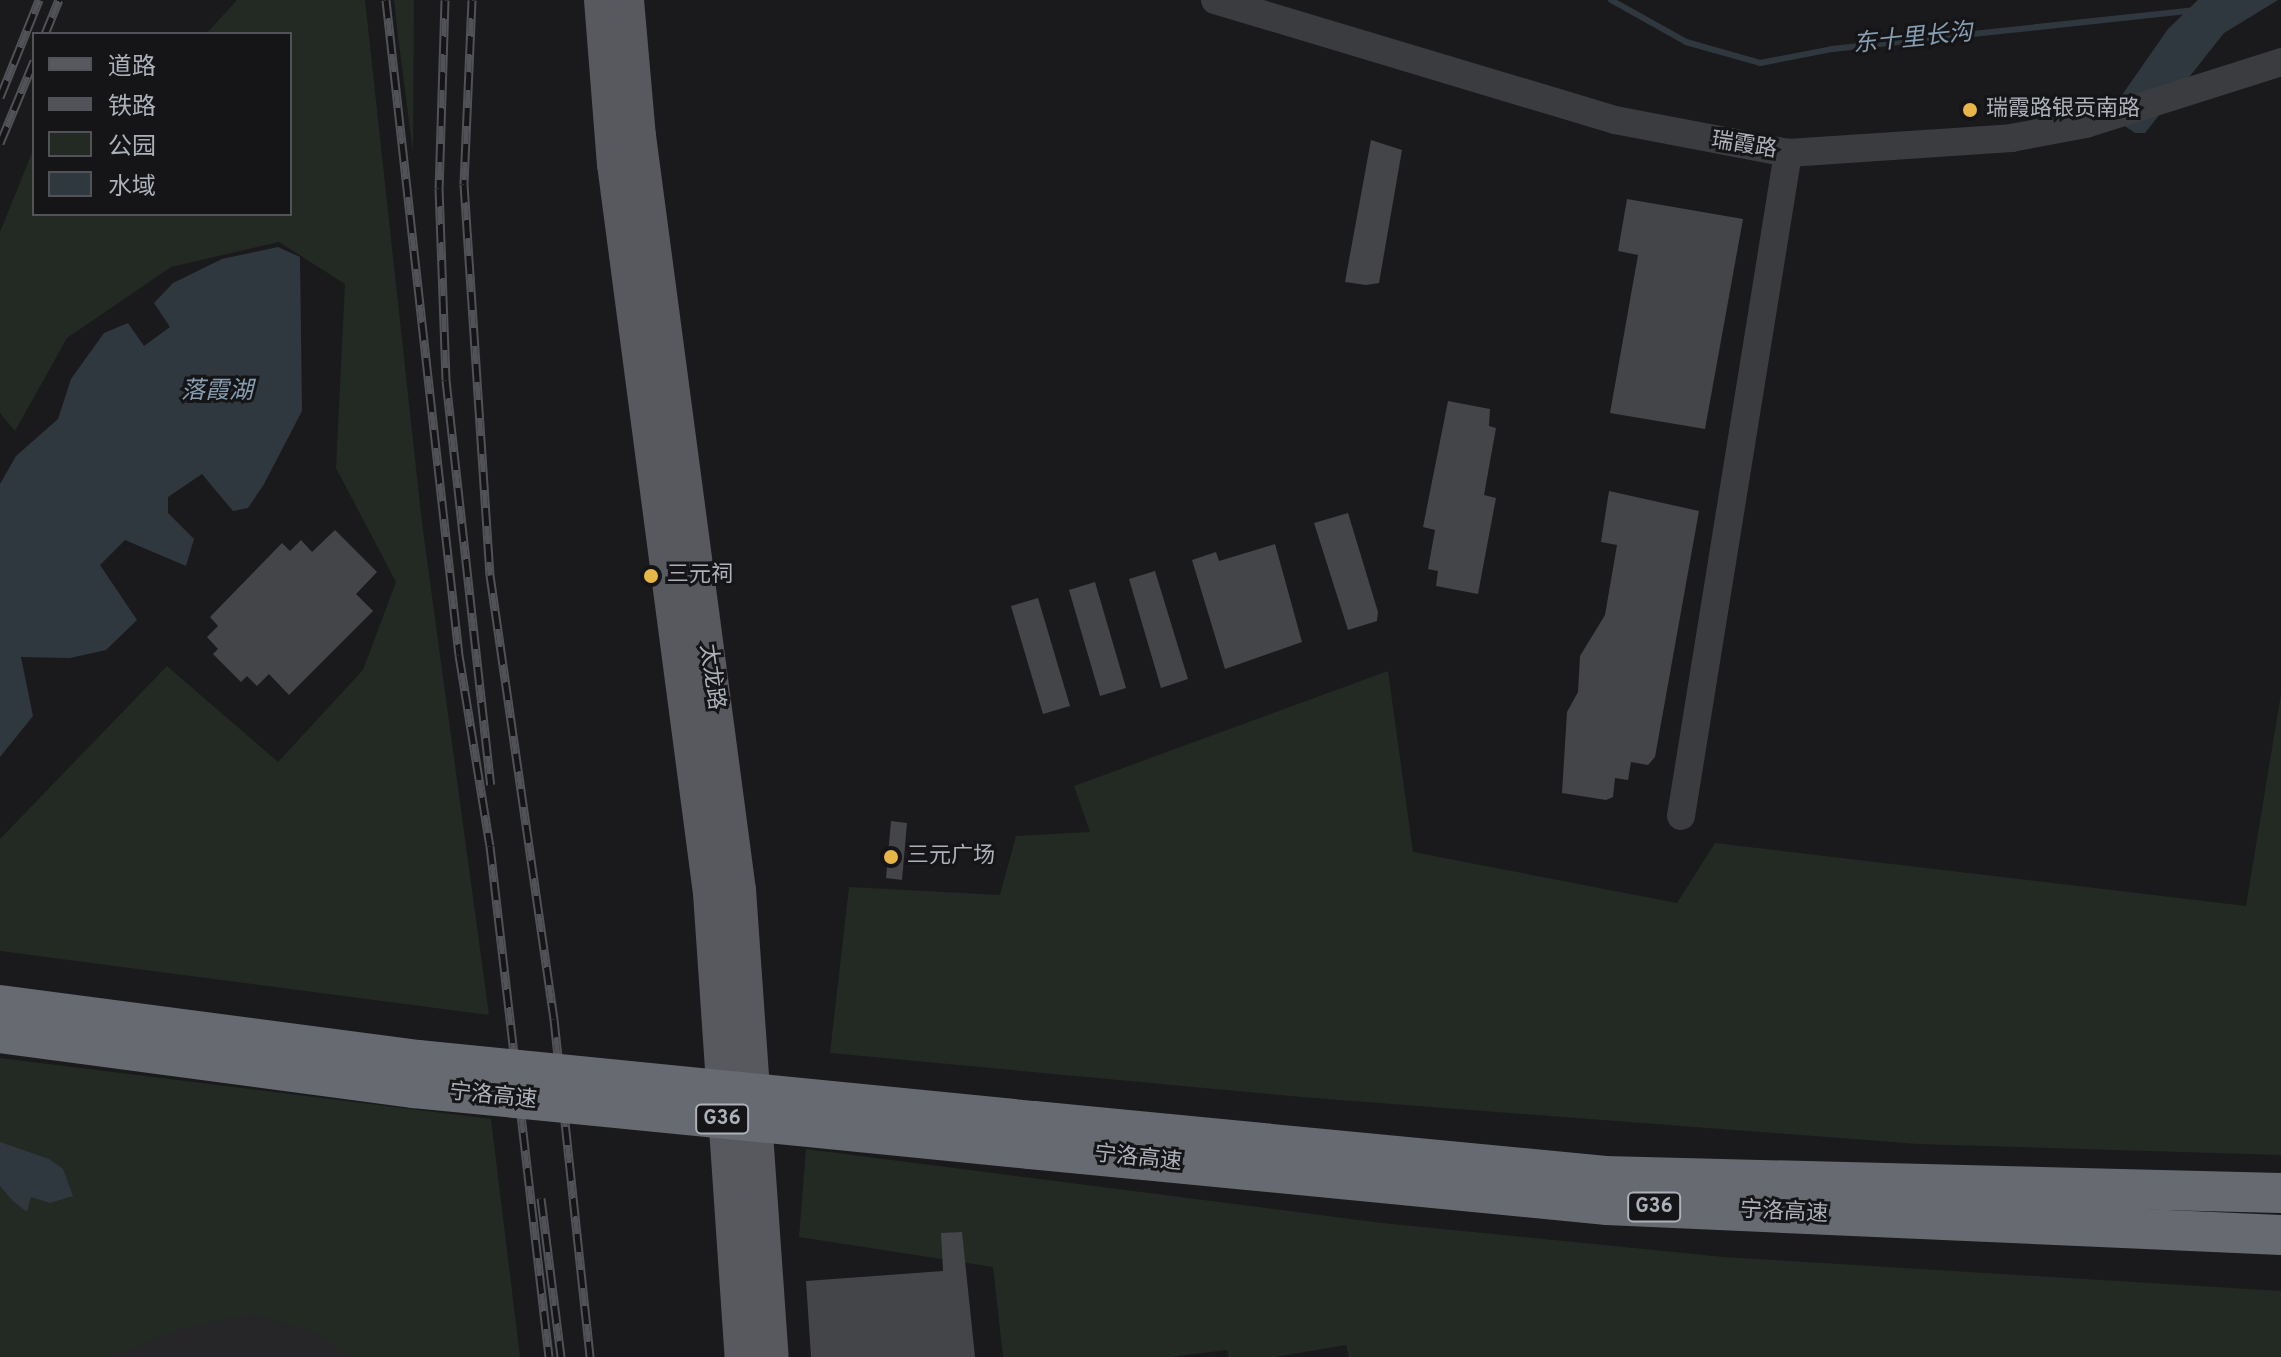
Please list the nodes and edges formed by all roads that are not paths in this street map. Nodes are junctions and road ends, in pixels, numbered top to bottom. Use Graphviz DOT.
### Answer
graph roads {
  1 [pos="601,0"];
  2 [pos="627,0"];
  3 [pos="1215,0"];
  4 [pos="2281,62"];
  5 [pos="1788,153"];
  6 [pos="1681,816"];
  7 [pos="0,1005"];
  8 [pos="0,1033"];
  9 [pos="416,1074"];
  10 [pos="1032,1135"];
  11 [pos="2281,1193"];
  12 [pos="2281,1235"];
  13 [pos="742,1357"];
  14 [pos="772,1357"];
  1 -- 13 [label="main road, 太龙路"];
  2 -- 14 [label="main road, 太龙路"];
  3 -- 5 [label="street, 瑞霞路"];
  4 -- 5 [label="street, 瑞霞路"];
  5 -- 6 [label="street"];
  7 -- 9 [label="highway, 宁洛高速 / G36"];
  8 -- 9 [label="highway, 宁洛高速 / G36"];
  9 -- 10 [label="highway, 宁洛高速 / G36, bridge"];
  10 -- 11 [label="highway, 宁洛高速 / G36"];
  10 -- 12 [label="highway, 宁洛高速 / G36"];
}
